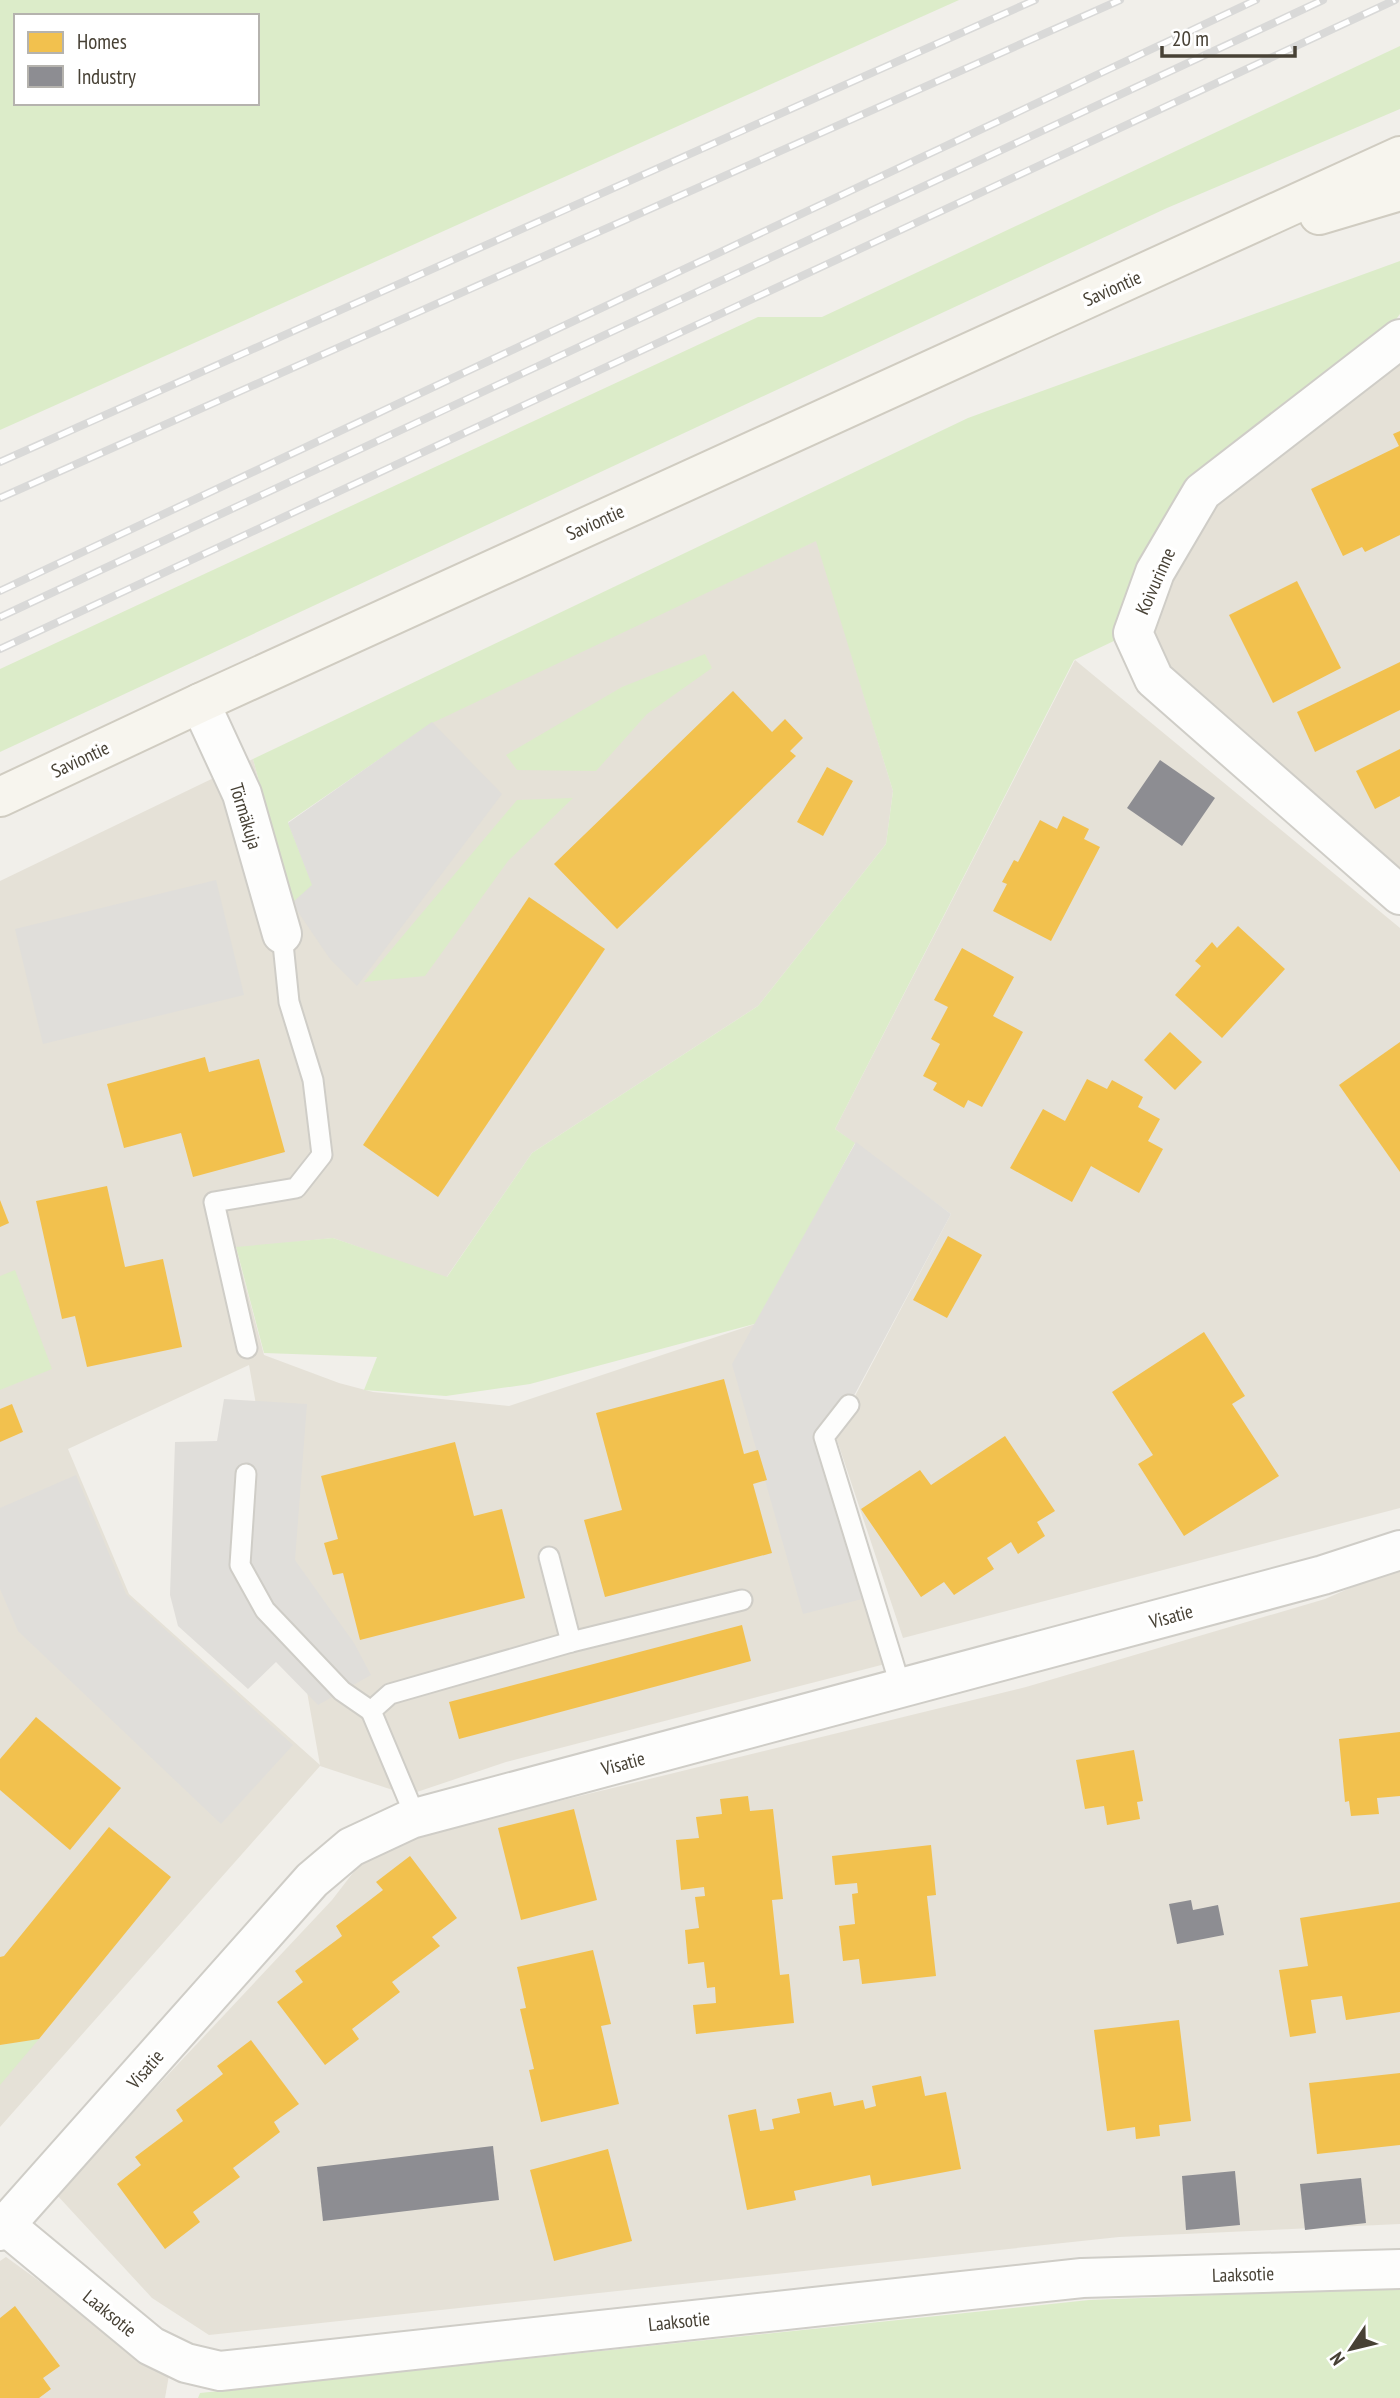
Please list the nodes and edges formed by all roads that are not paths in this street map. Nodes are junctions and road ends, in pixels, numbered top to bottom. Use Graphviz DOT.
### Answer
graph roads {
  1 [pos="1400,156"];
  2 [pos="1400,191"];
  3 [pos="1192,251"];
  4 [pos="1400,339"];
  5 [pos="200,702"];
  6 [pos="0,797"];
  7 [pos="1400,895"];
  8 [pos="282,934"];
  9 [pos="247,1348"];
  10 [pos="849,1405"];
  11 [pos="246,1474"];
  12 [pos="1400,1550"];
  13 [pos="549,1557"];
  14 [pos="742,1600"];
  15 [pos="571,1642"];
  16 [pos="901,1688"];
  17 [pos="371,1711"];
  18 [pos="416,1818"];
  19 [pos="3,2228"];
  20 [pos="1400,2269"];
  1 -- 3 [label="main road, Saviontie"];
  2 -- 3 [label="main road, Saviontie"];
  3 -- 5 [label="main road, Saviontie"];
  4 -- 7 [label="street, Koivurinne"];
  5 -- 6 [label="main road, Saviontie"];
  5 -- 8 [label="street, Törmäkuja"];
  8 -- 9 [label="lane"];
  10 -- 16 [label="lane"];
  11 -- 17 [label="lane"];
  12 -- 16 [label="street, Visatie"];
  13 -- 15 [label="lane"];
  14 -- 15 [label="lane"];
  15 -- 17 [label="lane"];
  16 -- 18 [label="street, Visatie"];
  17 -- 18 [label="lane"];
  18 -- 19 [label="street, Visatie"];
  19 -- 20 [label="street, Laaksotie"];
}
